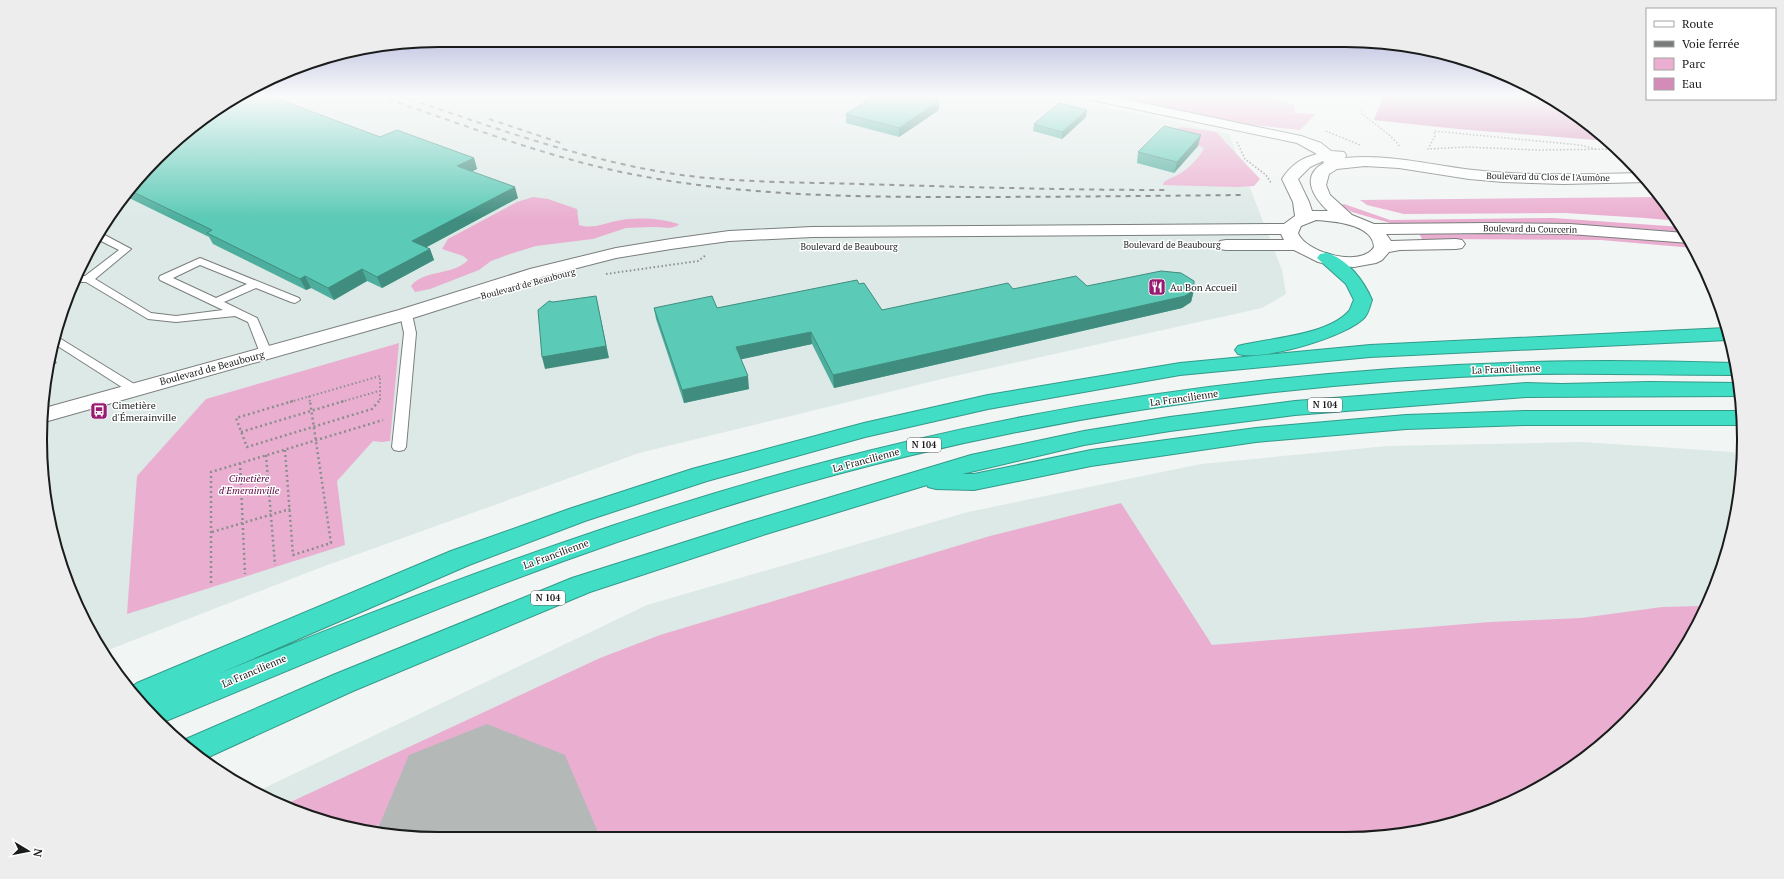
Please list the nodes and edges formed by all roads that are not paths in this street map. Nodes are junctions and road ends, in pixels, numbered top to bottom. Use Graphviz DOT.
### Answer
graph roads {
  1 [pos="1256,137"];
  2 [pos="1287,137"];
  3 [pos="1287,156"];
  4 [pos="1326,159"];
  5 [pos="1637,178"];
  6 [pos="1303,217"];
  7 [pos="1346,218"];
  8 [pos="1289,229"];
  9 [pos="1371,229"];
  10 [pos="1681,237"];
  11 [pos="103,238"];
  12 [pos="1298,245"];
  13 [pos="1383,248"];
  14 [pos="1689,252"];
  15 [pos="1326,258"];
  16 [pos="81,279"];
  17 [pos="88,279"];
  18 [pos="256,284"];
  19 [pos="294,300"];
  20 [pos="216,302"];
  21 [pos="236,312"];
  22 [pos="406,314"];
  23 [pos="1723,334"];
  24 [pos="59,342"];
  25 [pos="266,354"];
  26 [pos="1180,369"];
  27 [pos="1730,369"];
  28 [pos="135,390"];
  29 [pos="1734,390"];
  30 [pos="48,414"];
  31 [pos="1661,417"];
  32 [pos="1736,418"];
  33 [pos="1737,432"];
  34 [pos="399,447"];
  35 [pos="918,480"];
  36 [pos="142,695"];
  37 [pos="157,712"];
  38 [pos="197,748"];
  1 -- 3 [label="main road"];
  2 -- 4 [label="main road"];
  3 -- 4 [label="main road"];
  3 -- 4 [label="main road, Boulevard du Clos de l'Aumône"];
  3 -- 6 [label="main road"];
  4 -- 5 [label="main road, Boulevard du Clos de l'Aumône"];
  4 -- 7 [label="main road"];
  6 -- 7 [label="main road"];
  6 -- 8 [label="main road"];
  7 -- 9 [label="main road"];
  8 -- 12 [label="main road"];
  8 -- 22 [label="main road, Boulevard de Beaubourg"];
  9 -- 10 [label="main road, Boulevard du Courcerin"];
  9 -- 13 [label="main road"];
  11 -- 17 [label="lane"];
  12 -- 15 [label="main road"];
  12 -- 22 [label="main road, Boulevard de Beaubourg"];
  13 -- 14 [label="main road, Boulevard du Courcerin"];
  13 -- 15 [label="main road"];
  15 -- 26 [label="highway"];
  16 -- 17 [label="lane"];
  17 -- 21 [label="lane"];
  18 -- 19 [label="lane"];
  18 -- 20 [label="lane"];
  18 -- 20 [label="lane"];
  20 -- 21 [label="lane"];
  21 -- 25 [label="lane"];
  22 -- 25 [label="main road, Boulevard de Beaubourg"];
  22 -- 34 [label="lane"];
  23 -- 26 [label="highway"];
  24 -- 28 [label="lane"];
  25 -- 28 [label="main road, Boulevard de Beaubourg"];
  26 -- 36 [label="highway"];
  27 -- 37 [label="highway, La Francilienne / N 104"];
  28 -- 30 [label="main road, Boulevard de Beaubourg"];
  29 -- 35 [label="highway, N 104"];
  31 -- 32 [label="highway"];
  31 -- 33 [label="highway"];
  31 -- 35 [label="highway"];
  35 -- 38 [label="highway, N 104"];
}
